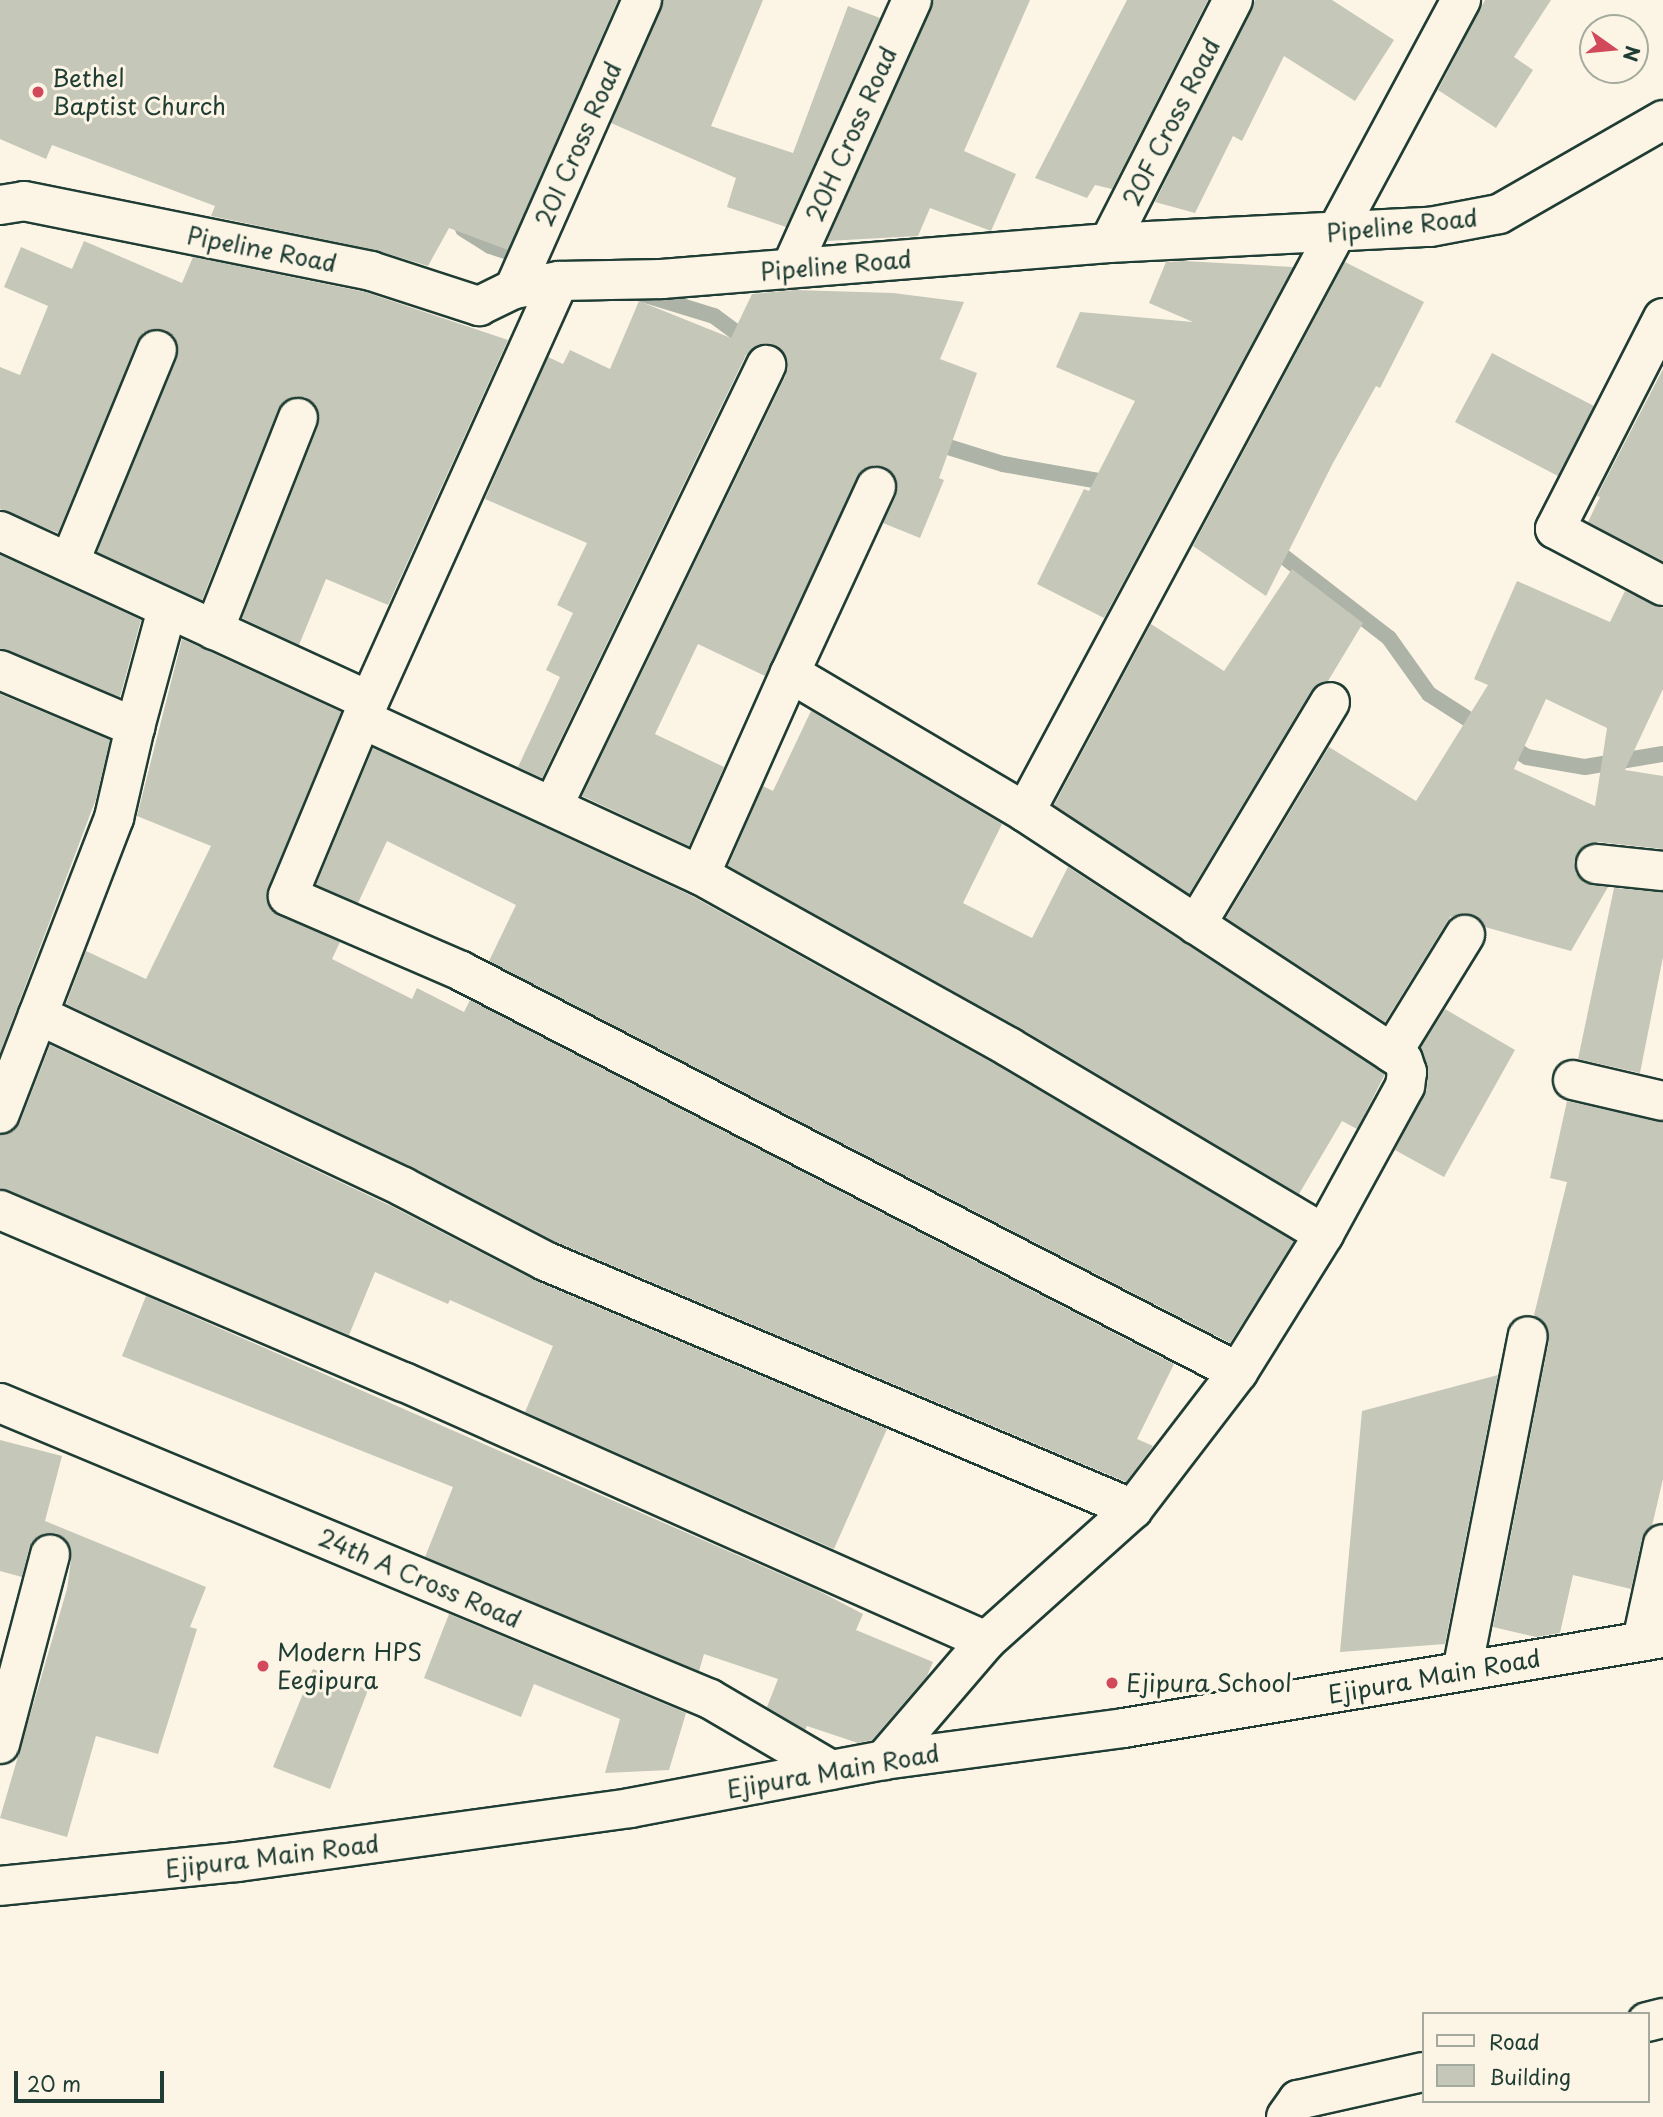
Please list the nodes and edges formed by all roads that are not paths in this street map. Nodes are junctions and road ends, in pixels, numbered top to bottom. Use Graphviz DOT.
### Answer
graph roads {
  1 [pos="642,0"];
  2 [pos="912,0"];
  3 [pos="1233,0"];
  4 [pos="1461,0"];
  5 [pos="1663,120"];
  6 [pos="0,205"];
  7 [pos="1333,233"];
  8 [pos="1108,243"];
  9 [pos="791,268"];
  10 [pos="559,281"];
  11 [pos="514,289"];
  12 [pos="1663,318"];
  13 [pos="158,350"];
  14 [pos="766,365"];
  15 [pos="298,418"];
  16 [pos="876,487"];
  17 [pos="0,531"];
  18 [pos="70,561"];
  19 [pos="1663,586"];
  20 [pos="167,609"];
  21 [pos="214,629"];
  22 [pos="0,670"];
  23 [pos="790,673"];
  24 [pos="1330,702"];
  25 [pos="365,710"];
  26 [pos="135,727"];
  27 [pos="553,806"];
  28 [pos="1025,812"];
  29 [pos="1596,864"];
  30 [pos="1663,871"];
  31 [pos="700,875"];
  32 [pos="1196,925"];
  33 [pos="1465,935"];
  34 [pos="38,1015"];
  35 [pos="1392,1053"];
  36 [pos="1573,1080"];
  37 [pos="1663,1101"];
  38 [pos="0,1114"];
  39 [pos="0,1210"];
  40 [pos="1324,1234"];
  41 [pos="1528,1336"];
  42 [pos="1238,1372"];
  43 [pos="0,1403"];
  44 [pos="1133,1510"];
  45 [pos="1663,1544"];
  46 [pos="50,1555"];
  47 [pos="1653,1639"];
  48 [pos="986,1641"];
  49 [pos="1462,1671"];
  50 [pos="0,1744"];
  51 [pos="884,1760"];
  52 [pos="831,1769"];
  53 [pos="0,1885"];
  54 [pos="1422,2072"];
  55 [pos="1286,2117"];
  1 -- 11 [label="street, 20I Cross Road"];
  2 -- 9 [label="street, 20H Cross Road"];
  3 -- 8 [label="street, 20F Cross Road"];
  4 -- 7 [label="street"];
  5 -- 7 [label="street, Pipeline Road"];
  6 -- 11 [label="street, Pipeline Road"];
  7 -- 8 [label="street, Pipeline Road"];
  7 -- 28 [label="street"];
  8 -- 9 [label="street, Pipeline Road"];
  9 -- 10 [label="street, Pipeline Road"];
  10 -- 11 [label="street, Pipeline Road"];
  10 -- 25 [label="street"];
  12 -- 19 [label="street"];
  13 -- 18 [label="street"];
  14 -- 27 [label="street"];
  15 -- 21 [label="street"];
  16 -- 23 [label="street"];
  17 -- 18 [label="street"];
  18 -- 20 [label="street"];
  20 -- 21 [label="street"];
  20 -- 26 [label="street"];
  21 -- 25 [label="street"];
  22 -- 26 [label="street"];
  23 -- 28 [label="street"];
  23 -- 31 [label="street"];
  24 -- 32 [label="street"];
  25 -- 27 [label="street"];
  25 -- 42 [label="street"];
  26 -- 34 [label="street"];
  27 -- 31 [label="street"];
  28 -- 32 [label="street"];
  29 -- 30 [label="street"];
  31 -- 40 [label="street"];
  32 -- 35 [label="street"];
  33 -- 35 [label="street"];
  34 -- 38 [label="street"];
  34 -- 44 [label="street"];
  35 -- 40 [label="street"];
  36 -- 37 [label="street"];
  39 -- 48 [label="street"];
  40 -- 42 [label="street"];
  41 -- 49 [label="street"];
  42 -- 44 [label="street"];
  43 -- 52 [label="street, 24th A Cross Road"];
  44 -- 48 [label="street"];
  45 -- 47 [label="street"];
  46 -- 50 [label="street"];
  47 -- 49 [label="street, Ejipura Main Road"];
  48 -- 51 [label="street"];
  49 -- 51 [label="street, Ejipura Main Road"];
  51 -- 52 [label="street, Ejipura Main Road"];
  52 -- 53 [label="street, Ejipura Main Road"];
  54 -- 55 [label="street"];
}
